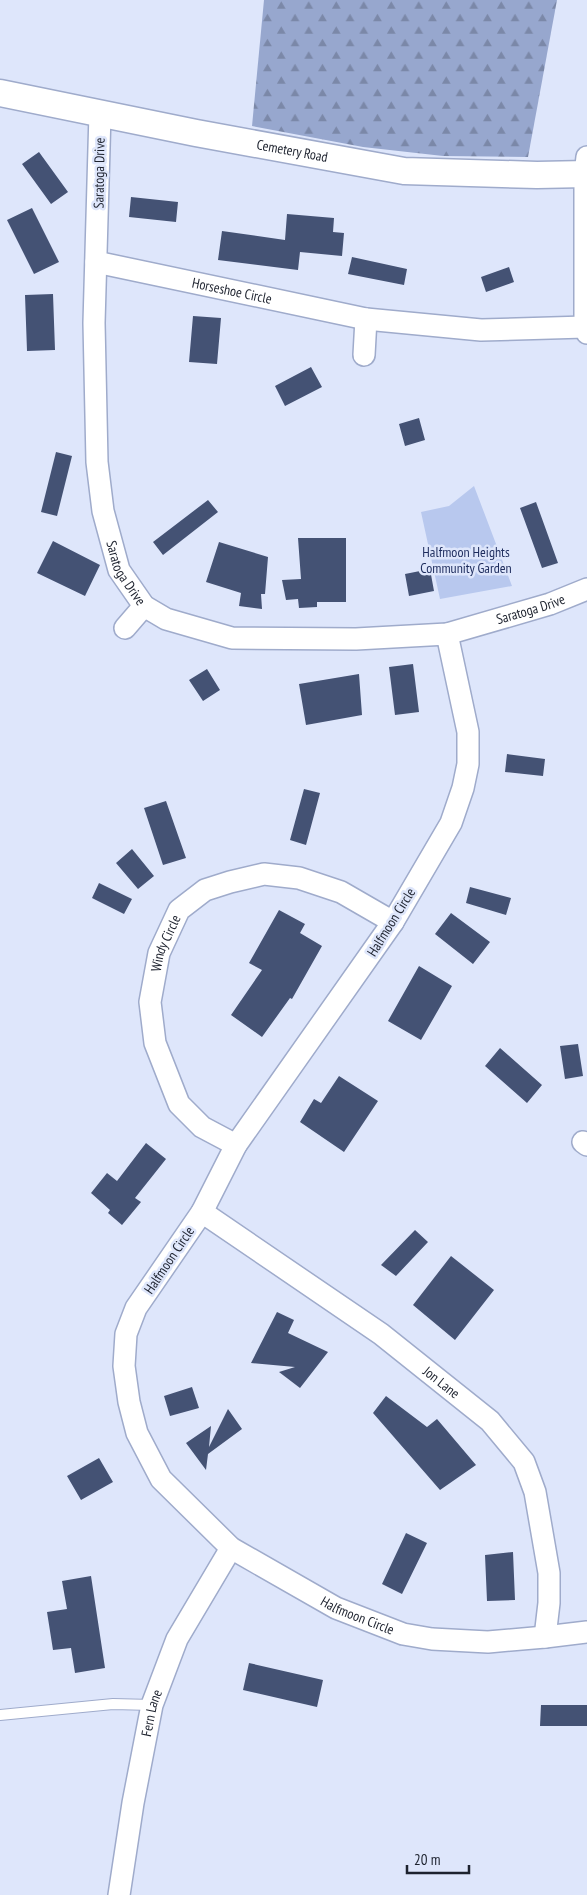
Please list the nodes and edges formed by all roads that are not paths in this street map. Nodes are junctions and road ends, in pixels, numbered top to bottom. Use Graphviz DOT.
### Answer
graph roads {
  1 [pos="0,93"];
  2 [pos="100,113"];
  3 [pos="586,168"];
  4 [pos="96,262"];
  5 [pos="366,319"];
  6 [pos="586,330"];
  7 [pos="364,355"];
  8 [pos="587,588"];
  9 [pos="144,606"];
  10 [pos="125,628"];
  11 [pos="447,634"];
  12 [pos="393,922"];
  13 [pos="236,1146"];
  14 [pos="202,1212"];
  15 [pos="231,1548"];
  16 [pos="587,1632"];
  17 [pos="545,1637"];
  18 [pos="152,1705"];
  19 [pos="0,1715"];
  20 [pos="119,1895"];
  1 -- 2 [label="street, Cemetery Road"];
  2 -- 3 [label="street, Cemetery Road"];
  2 -- 4 [label="street, Saratoga Drive"];
  3 -- 6 [label="street"];
  4 -- 5 [label="street, Horseshoe Circle"];
  4 -- 9 [label="street, Saratoga Drive"];
  5 -- 6 [label="street, Horseshoe Circle"];
  5 -- 7 [label="street"];
  8 -- 11 [label="street, Saratoga Drive"];
  9 -- 10 [label="street"];
  9 -- 11 [label="street, Saratoga Drive"];
  11 -- 12 [label="street, Halfmoon Circle"];
  12 -- 13 [label="street, Halfmoon Circle"];
  12 -- 13 [label="street, Windy Circle"];
  13 -- 14 [label="street, Halfmoon Circle"];
  14 -- 15 [label="street, Halfmoon Circle"];
  14 -- 17 [label="street, Jon Lane"];
  15 -- 17 [label="street, Halfmoon Circle"];
  15 -- 18 [label="street, Fern Lane"];
  16 -- 17 [label="street, Halfmoon Circle"];
  18 -- 19 [label="lane"];
  18 -- 20 [label="street, Fern Lane"];
}
